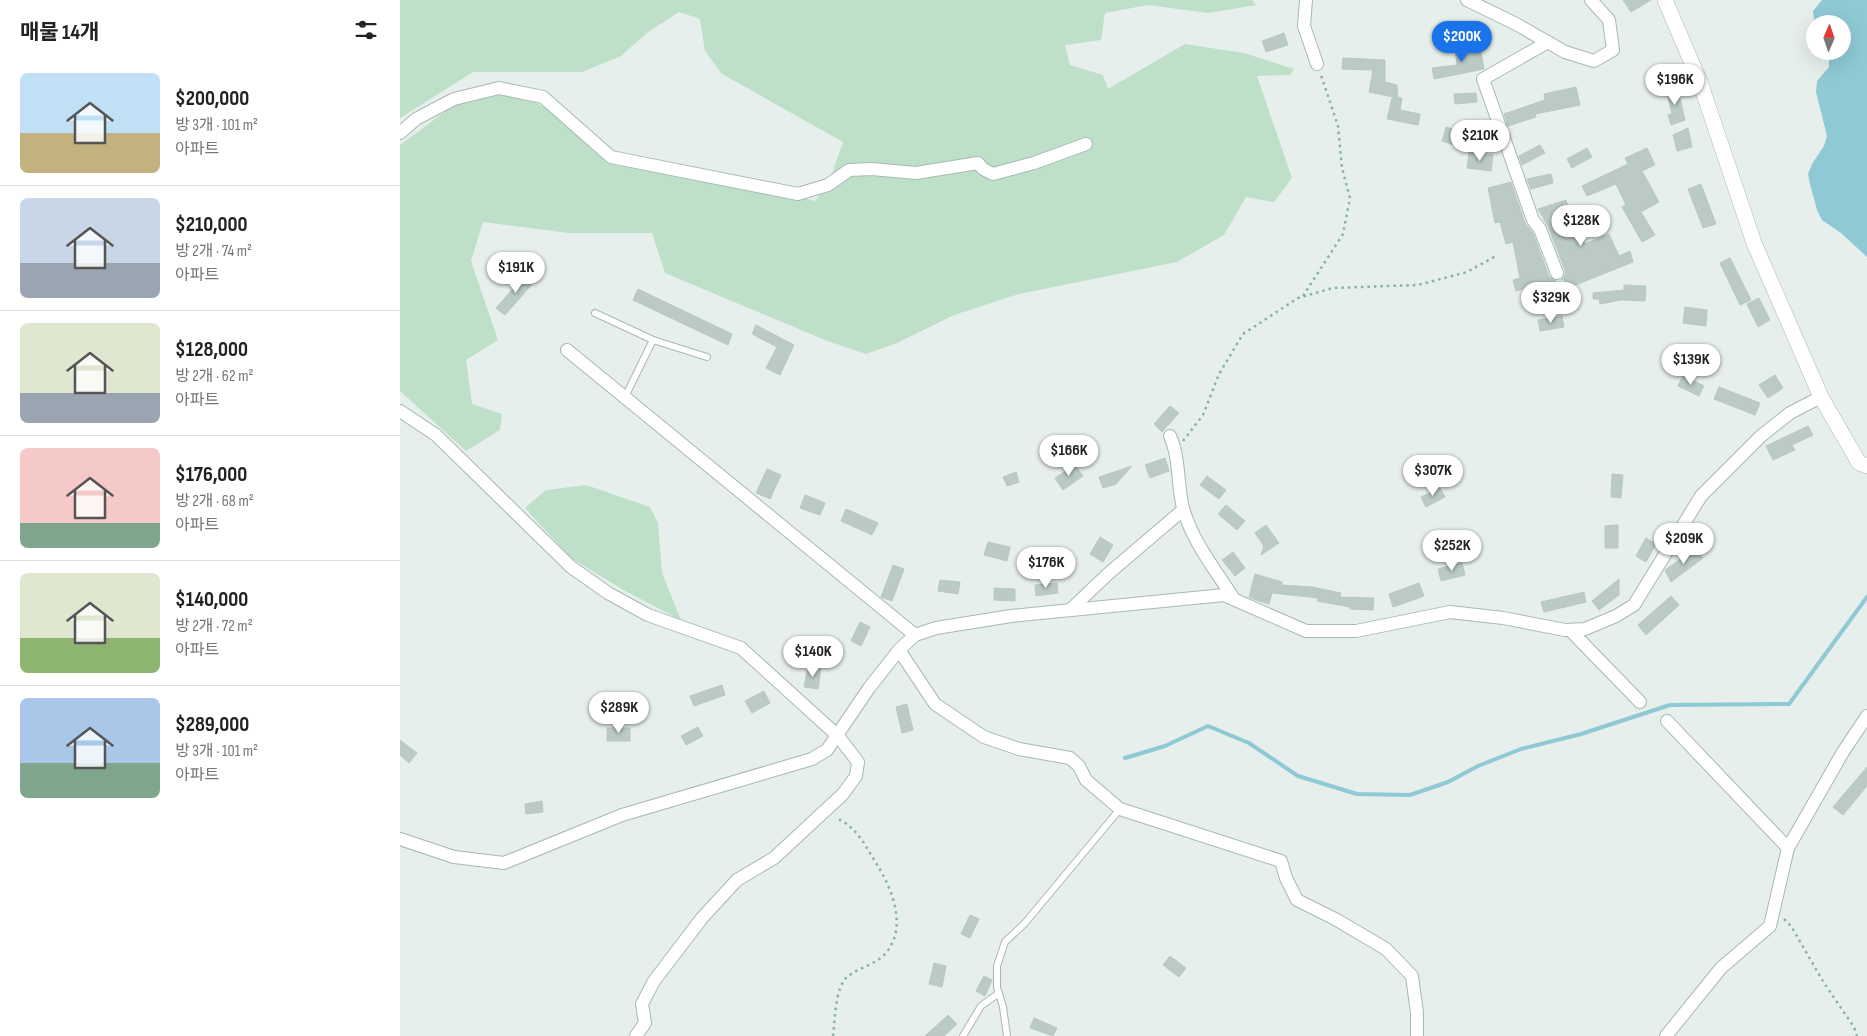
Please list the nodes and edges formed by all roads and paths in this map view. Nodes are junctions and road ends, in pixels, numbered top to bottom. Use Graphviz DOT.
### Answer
graph roads {
  1 [pos="1306,0"];
  2 [pos="1467,0"];
  3 [pos="1591,0"];
  4 [pos="1664,0"];
  5 [pos="1548,42"];
  6 [pos="1317,64"];
  7 [pos="400,133"];
  8 [pos="1086,144"];
  9 [pos="1496,256"];
  10 [pos="1557,273"];
  11 [pos="1302,297"];
  12 [pos="595,313"];
  13 [pos="653,340"];
  14 [pos="567,350"];
  15 [pos="707,357"];
  16 [pos="625,397"];
  17 [pos="1821,397"];
  18 [pos="400,411"];
  19 [pos="1170,436"];
  20 [pos="1176,450"];
  21 [pos="1867,466"];
  22 [pos="1183,510"];
  23 [pos="1234,599"];
  24 [pos="1070,610"];
  25 [pos="1570,630"];
  26 [pos="916,635"];
  27 [pos="899,650"];
  28 [pos="1640,702"];
  29 [pos="1867,716"];
  30 [pos="1667,721"];
  31 [pos="838,736"];
  32 [pos="1120,809"];
  33 [pos="824,811"];
  34 [pos="400,839"];
  35 [pos="1788,848"];
  36 [pos="1774,909"];
  37 [pos="999,993"];
  38 [pos="636,1036"];
  39 [pos="833,1036"];
  40 [pos="963,1036"];
  41 [pos="1007,1036"];
  42 [pos="1417,1036"];
  43 [pos="1666,1036"];
  44 [pos="1856,1036"];
  1 -- 6 [label="street"];
  2 -- 5 [label="street"];
  3 -- 5 [label="street"];
  4 -- 17 [label="street"];
  5 -- 10 [label="street"];
  6 -- 11 [label="path"];
  7 -- 8 [label="street"];
  9 -- 11 [label="path"];
  11 -- 20 [label="path"];
  12 -- 13 [label="lane"];
  13 -- 15 [label="lane"];
  13 -- 16 [label="lane"];
  14 -- 16 [label="street"];
  16 -- 26 [label="street"];
  17 -- 21 [label="street"];
  17 -- 25 [label="street"];
  18 -- 31 [label="street"];
  19 -- 20 [label="street"];
  20 -- 22 [label="street"];
  22 -- 23 [label="street"];
  22 -- 24 [label="street"];
  23 -- 24 [label="street"];
  23 -- 25 [label="street"];
  24 -- 26 [label="street"];
  25 -- 28 [label="street"];
  26 -- 27 [label="street"];
  27 -- 31 [label="street"];
  27 -- 32 [label="street"];
  29 -- 35 [label="street"];
  30 -- 35 [label="street"];
  31 -- 33 [label="street"];
  31 -- 34 [label="street"];
  32 -- 37 [label="lane"];
  32 -- 42 [label="street"];
  33 -- 38 [label="street"];
  33 -- 39 [label="path"];
  35 -- 36 [label="street"];
  36 -- 43 [label="street"];
  36 -- 44 [label="path"];
  37 -- 40 [label="lane"];
  37 -- 41 [label="lane"];
}
